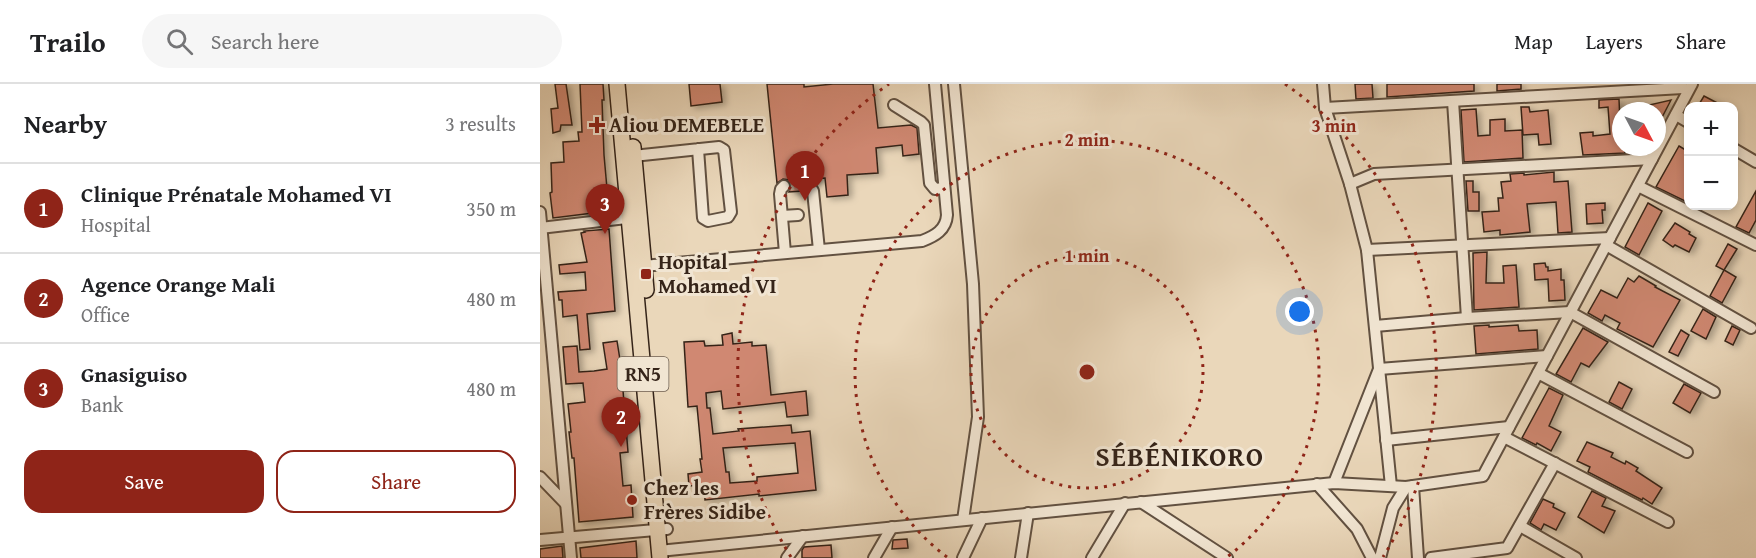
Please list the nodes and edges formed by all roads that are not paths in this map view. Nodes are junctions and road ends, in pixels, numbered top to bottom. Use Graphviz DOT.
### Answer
graph roads {
  1 [pos="616,84"];
  2 [pos="627,84"];
  3 [pos="935,84"];
  4 [pos="954,84"];
  5 [pos="1323,84"];
  6 [pos="1685,87"];
  7 [pos="1453,100"];
  8 [pos="894,105"];
  9 [pos="1325,108"];
  10 [pos="1676,115"];
  11 [pos="1684,120"];
  12 [pos="698,149"];
  13 [pos="1738,151"];
  14 [pos="633,156"];
  15 [pos="1652,159"];
  16 [pos="1756,162"];
  17 [pos="1458,171"];
  18 [pos="805,184"];
  19 [pos="1350,184"];
  20 [pos="784,186"];
  21 [pos="1638,186"];
  22 [pos="944,188"];
  23 [pos="540,212"];
  24 [pos="798,215"];
  25 [pos="782,216"];
  26 [pos="634,218"];
  27 [pos="541,228"];
  28 [pos="1608,241"];
  29 [pos="1756,244"];
  30 [pos="1462,245"];
  31 [pos="819,250"];
  32 [pos="1367,250"];
  33 [pos="784,253"];
  34 [pos="643,266"];
  35 [pos="1570,312"];
  36 [pos="549,313"];
  37 [pos="1467,318"];
  38 [pos="540,322"];
  39 [pos="1375,326"];
  40 [pos="1751,328"];
  41 [pos="1547,356"];
  42 [pos="1379,369"];
  43 [pos="1538,373"];
  44 [pos="1714,392"];
  45 [pos="1506,432"];
  46 [pos="1386,440"];
  47 [pos="1687,452"];
  48 [pos="1555,463"];
  49 [pos="540,477"];
  50 [pos="1334,483"];
  51 [pos="1317,484"];
  52 [pos="1391,486"];
  53 [pos="1409,486"];
  54 [pos="1142,502"];
  55 [pos="1125,503"];
  56 [pos="566,504"];
  57 [pos="1028,513"];
  58 [pos="982,518"];
  59 [pos="963,520"];
  60 [pos="1668,522"];
  61 [pos="1520,526"];
  62 [pos="892,527"];
  63 [pos="662,530"];
  64 [pos="803,536"];
  65 [pos="569,538"];
  66 [pos="540,540"];
  67 [pos="664,554"];
  68 [pos="1098,556"];
  69 [pos="571,558"];
  70 [pos="787,558"];
  71 [pos="874,558"];
  72 [pos="963,558"];
  73 [pos="1021,558"];
  74 [pos="1227,558"];
  75 [pos="1372,558"];
  76 [pos="1380,558"];
  77 [pos="1418,558"];
  78 [pos="1431,558"];
  79 [pos="1576,558"];
  1 -- 26 [label="highway, RN5"];
  2 -- 14 [label="highway, RN5"];
  3 -- 22 [label="street"];
  4 -- 59 [label="street"];
  5 -- 9 [label="street"];
  6 -- 7 [label="street"];
  6 -- 10 [label="street"];
  7 -- 9 [label="street"];
  7 -- 17 [label="street"];
  8 -- 22 [label="street"];
  9 -- 19 [label="street"];
  10 -- 11 [label="street"];
  10 -- 15 [label="street"];
  12 -- 12 [label="street"];
  12 -- 14 [label="street"];
  13 -- 16 [label="street"];
  14 -- 26 [label="highway, RN5"];
  15 -- 17 [label="street"];
  15 -- 21 [label="street"];
  17 -- 19 [label="street"];
  17 -- 30 [label="street"];
  18 -- 31 [label="street"];
  19 -- 32 [label="street"];
  20 -- 25 [label="street"];
  21 -- 28 [label="street"];
  21 -- 29 [label="street"];
  22 -- 31 [label="street"];
  23 -- 27 [label="street"];
  24 -- 25 [label="street"];
  25 -- 33 [label="street"];
  26 -- 27 [label="street"];
  26 -- 34 [label="highway, RN5"];
  26 -- 63 [label="highway, RN5"];
  27 -- 36 [label="street"];
  28 -- 30 [label="street"];
  28 -- 35 [label="street"];
  28 -- 40 [label="street"];
  30 -- 32 [label="street"];
  30 -- 37 [label="street"];
  31 -- 33 [label="street"];
  32 -- 39 [label="street"];
  33 -- 34 [label="street"];
  34 -- 63 [label="highway, RN5"];
  35 -- 37 [label="street"];
  35 -- 41 [label="street"];
  35 -- 44 [label="street"];
  36 -- 38 [label="street"];
  36 -- 56 [label="street"];
  37 -- 39 [label="street"];
  39 -- 42 [label="street"];
  41 -- 42 [label="street"];
  41 -- 43 [label="street"];
  42 -- 46 [label="street"];
  42 -- 50 [label="street"];
  43 -- 45 [label="street"];
  43 -- 47 [label="street"];
  45 -- 46 [label="street"];
  45 -- 48 [label="street"];
  45 -- 53 [label="street"];
  46 -- 52 [label="street"];
  48 -- 60 [label="street"];
  48 -- 61 [label="street"];
  49 -- 56 [label="street"];
  50 -- 51 [label="street"];
  50 -- 52 [label="street"];
  51 -- 54 [label="street"];
  51 -- 75 [label="street"];
  52 -- 53 [label="street"];
  53 -- 76 [label="street"];
  53 -- 77 [label="street"];
  54 -- 55 [label="street"];
  54 -- 74 [label="street"];
  55 -- 57 [label="street"];
  55 -- 68 [label="street"];
  56 -- 65 [label="street"];
  57 -- 58 [label="street"];
  57 -- 73 [label="street"];
  58 -- 59 [label="street"];
  58 -- 72 [label="street"];
  59 -- 62 [label="street"];
  61 -- 78 [label="street"];
  61 -- 79 [label="street"];
  62 -- 64 [label="street"];
  62 -- 71 [label="street"];
  63 -- 65 [label="street"];
  63 -- 67 [label="highway, RN5"];
  64 -- 67 [label="street"];
  64 -- 70 [label="street"];
  65 -- 66 [label="street"];
  65 -- 69 [label="street"];
}
